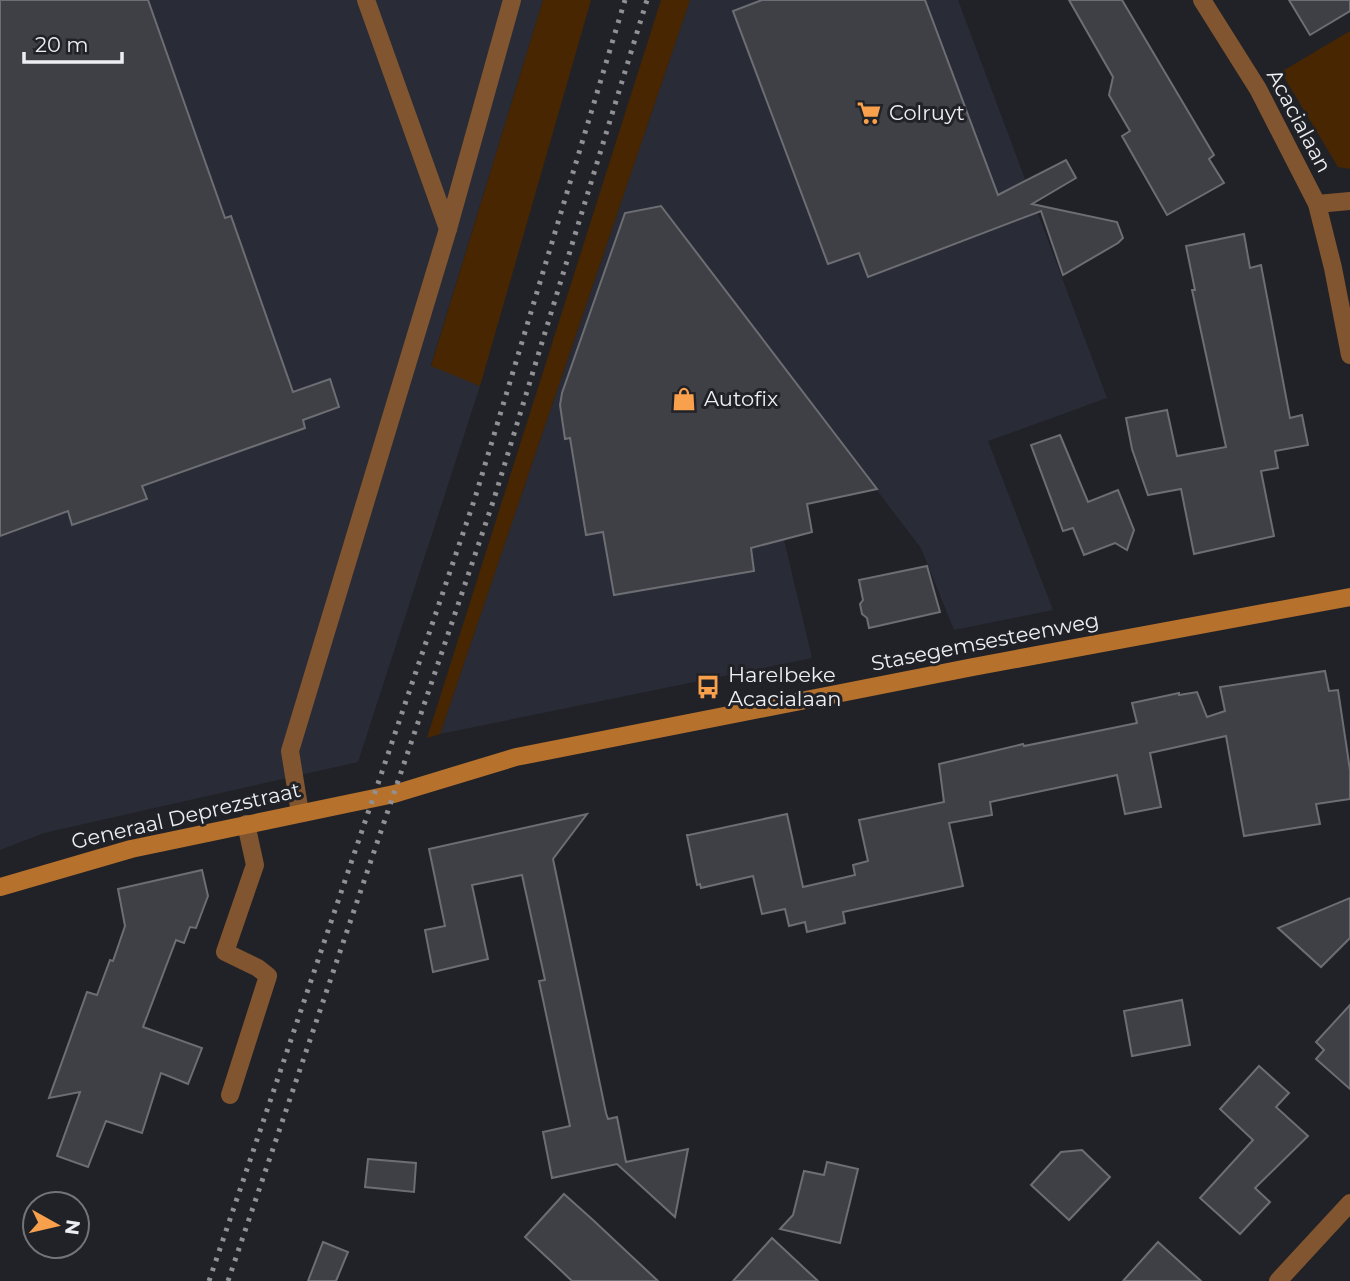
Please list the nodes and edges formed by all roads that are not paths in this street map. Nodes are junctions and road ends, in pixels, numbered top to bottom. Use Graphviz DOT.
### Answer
graph roads {
  1 [pos="366,0"];
  2 [pos="512,0"];
  3 [pos="1202,0"];
  4 [pos="1350,201"];
  5 [pos="1317,204"];
  6 [pos="447,229"];
  7 [pos="1350,355"];
  8 [pos="1350,597"];
  9 [pos="384,796"];
  10 [pos="300,813"];
  11 [pos="246,824"];
  12 [pos="0,887"];
  13 [pos="230,1095"];
  14 [pos="1350,1203"];
  15 [pos="1278,1281"];
  1 -- 6 [label="street"];
  2 -- 6 [label="street"];
  3 -- 5 [label="street, Acacialaan"];
  4 -- 5 [label="street"];
  5 -- 7 [label="street, Acacialaan"];
  6 -- 10 [label="street"];
  8 -- 9 [label="street, Stasegemsesteenweg"];
  9 -- 10 [label="street, Generaal Deprezstraat"];
  10 -- 11 [label="street, Generaal Deprezstraat"];
  11 -- 12 [label="street, Generaal Deprezstraat"];
  11 -- 13 [label="street"];
  14 -- 15 [label="street"];
}
